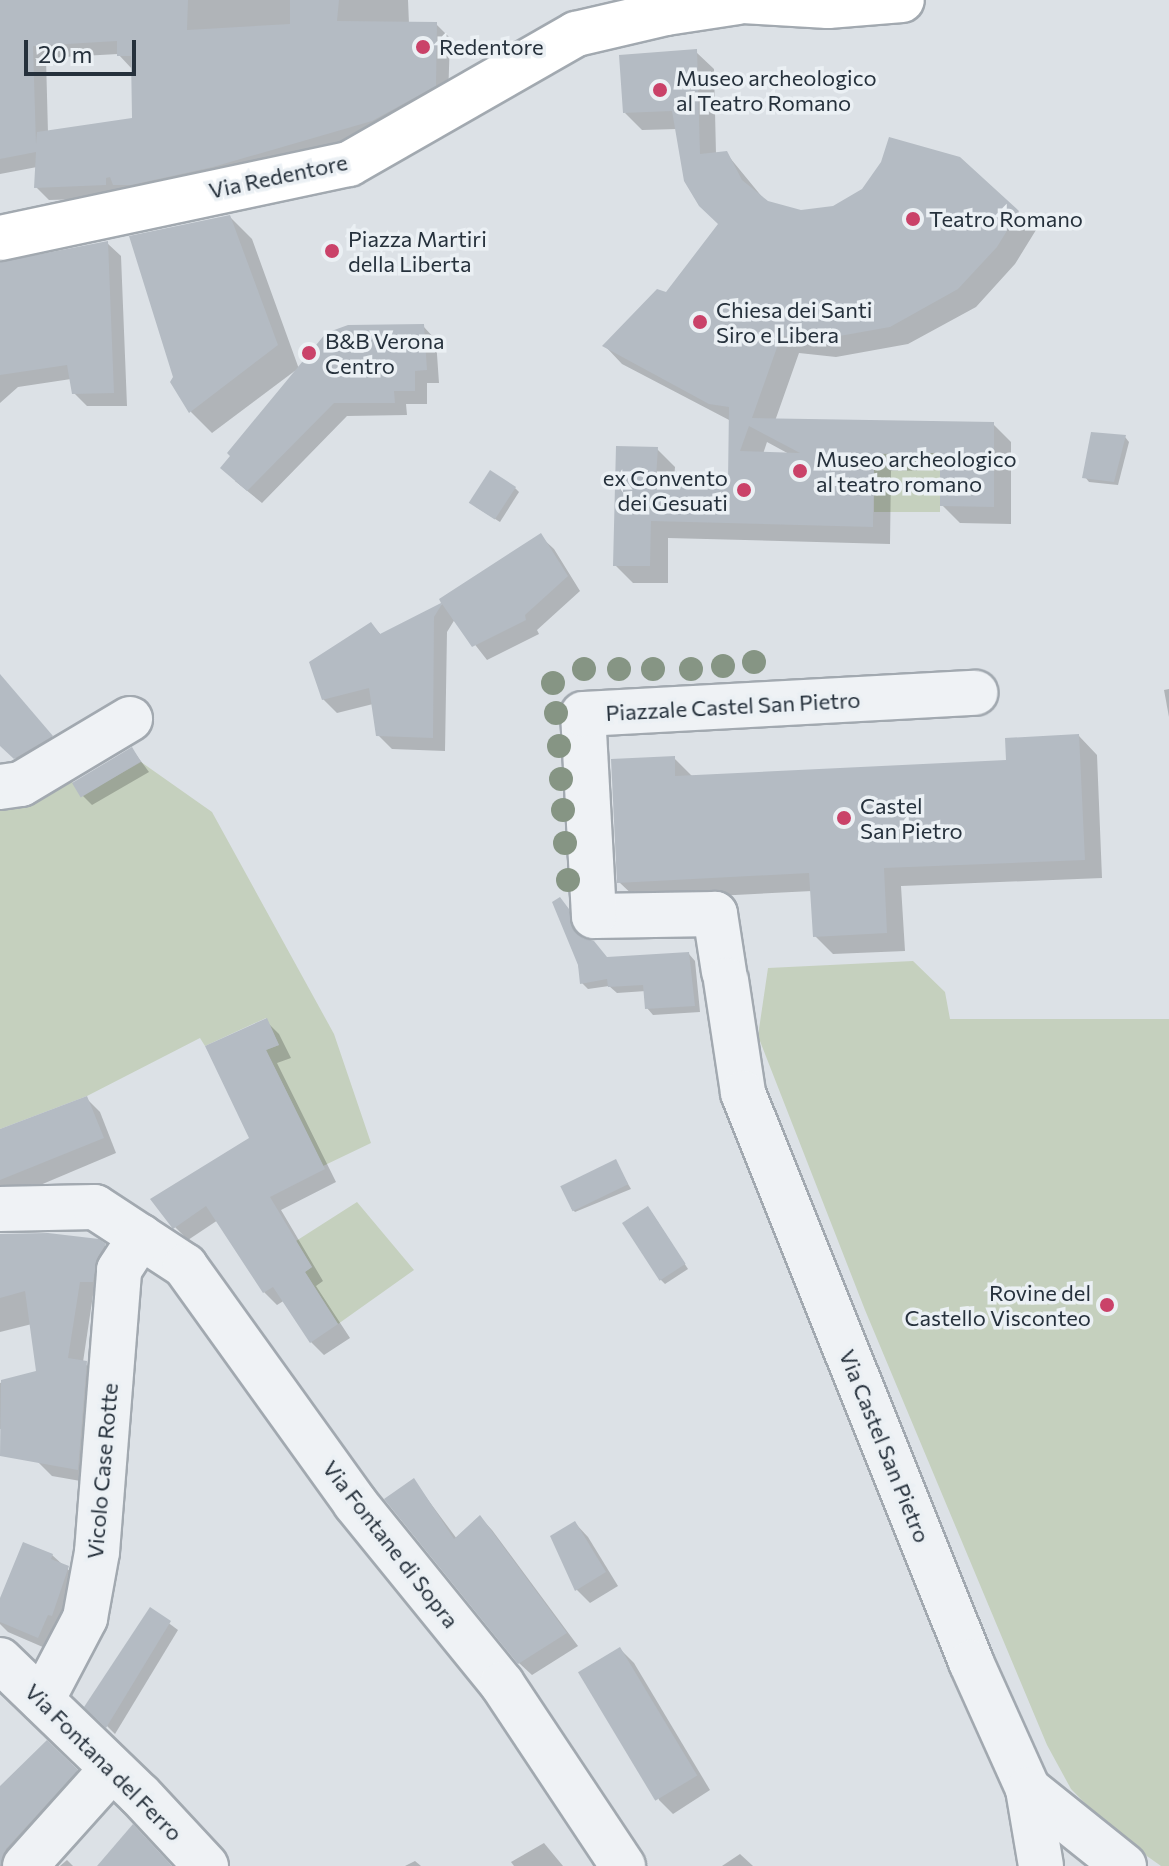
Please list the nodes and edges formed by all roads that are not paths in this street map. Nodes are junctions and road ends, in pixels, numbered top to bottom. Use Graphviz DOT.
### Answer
graph roads {
  1 [pos="902,0"];
  2 [pos="732,1"];
  3 [pos="585,17"];
  4 [pos="0,238"];
  5 [pos="975,693"];
  6 [pos="130,719"];
  7 [pos="0,787"];
  8 [pos="725,976"];
  9 [pos="0,1209"];
  10 [pos="141,1236"];
  11 [pos="0,1660"];
  12 [pos="42,1700"];
  13 [pos="112,1769"];
  14 [pos="1028,1789"];
  15 [pos="25,1866"];
  16 [pos="206,1866"];
  17 [pos="623,1866"];
  18 [pos="1041,1866"];
  19 [pos="1124,1866"];
  1 -- 2 [label="main road, Via Redentore"];
  2 -- 3 [label="main road, Via Redentore"];
  3 -- 4 [label="main road, Via Redentore"];
  5 -- 8 [label="street, Piazzale Castel San Pietro"];
  6 -- 7 [label="street"];
  8 -- 14 [label="street, Via Castel San Pietro"];
  9 -- 10 [label="street, Via Fontane di Sopra"];
  10 -- 12 [label="street, Vicolo Case Rotte"];
  10 -- 17 [label="street, Via Fontane di Sopra"];
  11 -- 12 [label="street, Via Fontana del Ferro"];
  12 -- 13 [label="street, Via Fontana del Ferro"];
  13 -- 15 [label="street"];
  13 -- 16 [label="street, Via Fontana del Ferro"];
  14 -- 18 [label="street"];
  14 -- 19 [label="street, Via Castel San Pietro"];
}
